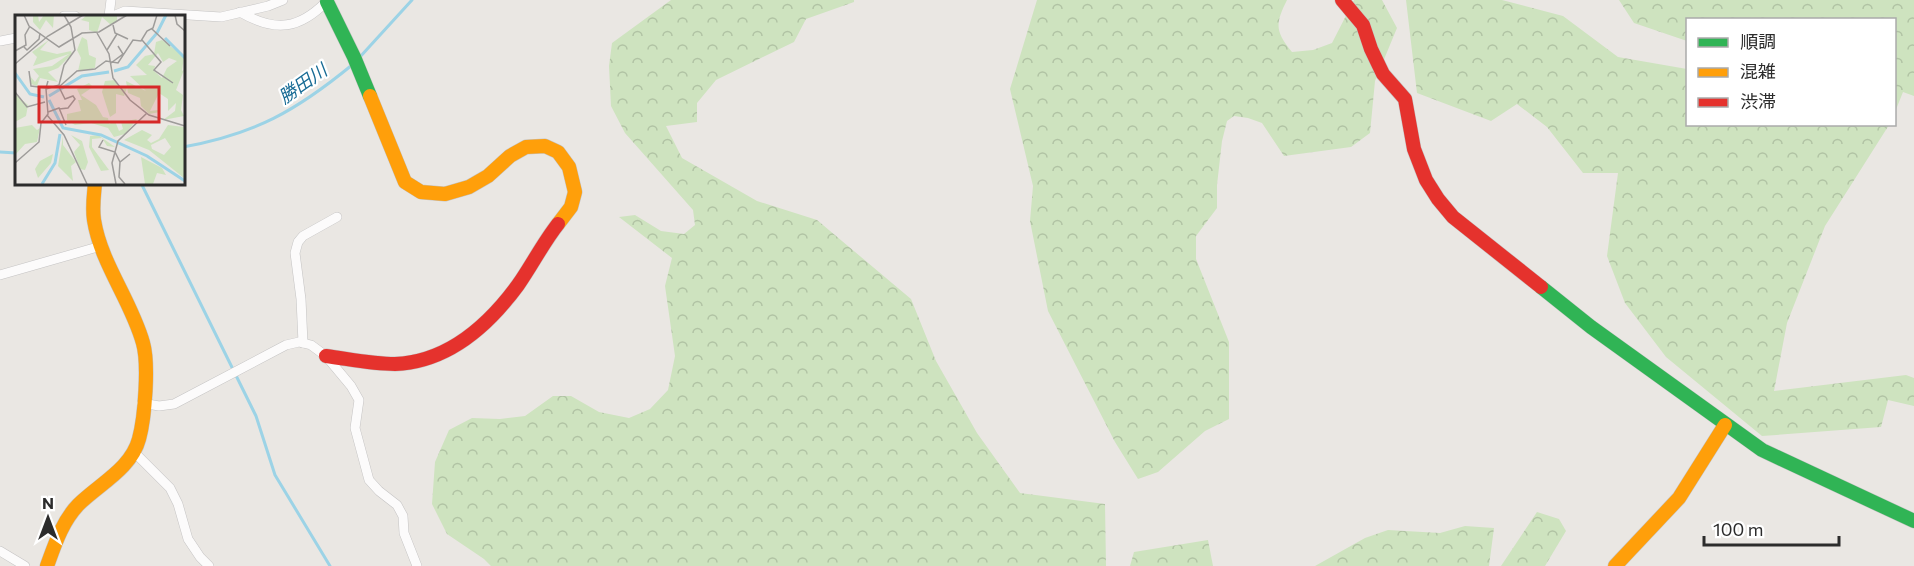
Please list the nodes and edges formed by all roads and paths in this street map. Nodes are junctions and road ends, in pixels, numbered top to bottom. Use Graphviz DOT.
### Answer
graph roads {
  1 [pos="283,0"];
  2 [pos="1342,0"];
  3 [pos="327,1"];
  4 [pos="240,12"];
  5 [pos="114,15"];
  6 [pos="15,38"];
  7 [pos="0,41"];
  8 [pos="95,184"];
  9 [pos="337,217"];
  10 [pos="101,246"];
  11 [pos="0,275"];
  12 [pos="303,343"];
  13 [pos="326,356"];
  14 [pos="142,402"];
  15 [pos="1725,425"];
  16 [pos="134,451"];
  17 [pos="1914,521"];
  18 [pos="0,551"];
  19 [pos="25,566"];
  20 [pos="47,566"];
  21 [pos="209,566"];
  22 [pos="417,566"];
  23 [pos="1616,566"];
  1 -- 4 [label="street"];
  2 -- 15 [label="street"];
  3 -- 4 [label="street"];
  3 -- 13 [label="street"];
  4 -- 5 [label="street"];
  6 -- 7 [label="street"];
  8 -- 10 [label="street"];
  9 -- 12 [label="street"];
  10 -- 11 [label="street"];
  10 -- 14 [label="street"];
  12 -- 13 [label="street"];
  12 -- 14 [label="street"];
  13 -- 22 [label="street"];
  14 -- 16 [label="street"];
  15 -- 17 [label="street"];
  15 -- 23 [label="street"];
  16 -- 20 [label="street"];
  16 -- 21 [label="street"];
  18 -- 19 [label="street"];
}
